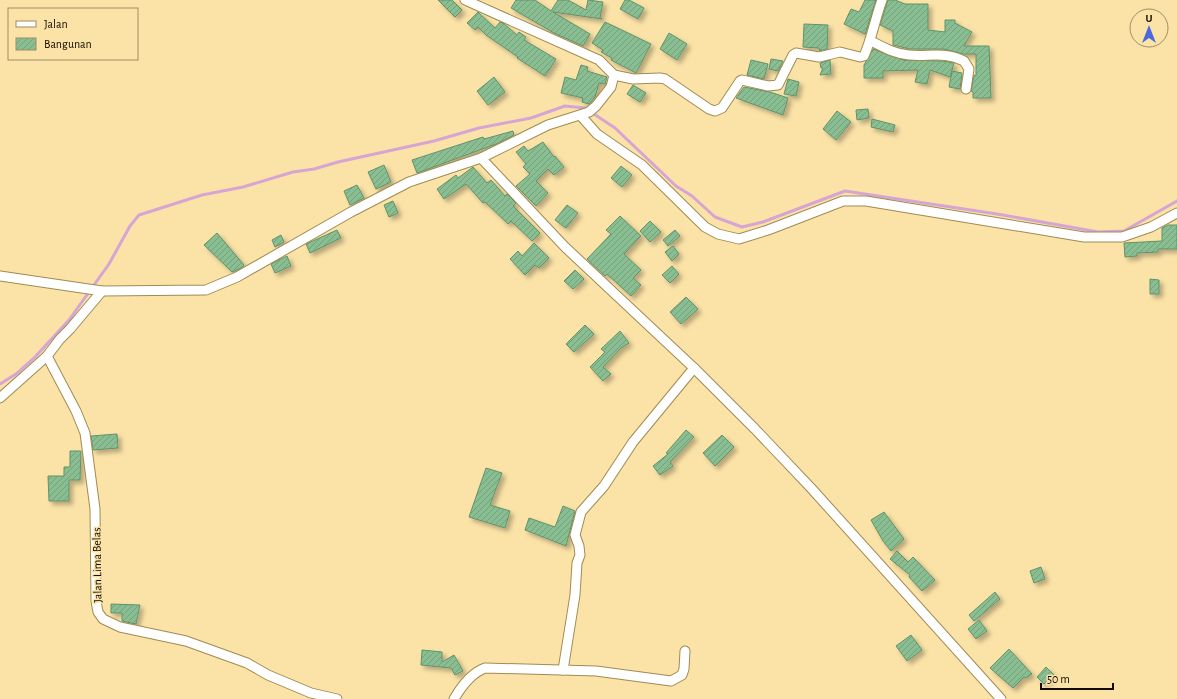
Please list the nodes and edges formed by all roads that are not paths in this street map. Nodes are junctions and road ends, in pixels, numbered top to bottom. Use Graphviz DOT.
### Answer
graph roads {
  1 [pos="465,0"];
  2 [pos="882,0"];
  3 [pos="871,41"];
  4 [pos="614,75"];
  5 [pos="966,90"];
  6 [pos="588,111"];
  7 [pos="481,158"];
  8 [pos="1177,213"];
  9 [pos="0,276"];
  10 [pos="98,290"];
  11 [pos="47,356"];
  12 [pos="694,368"];
  13 [pos="0,398"];
  14 [pos="686,651"];
  15 [pos="563,670"];
  16 [pos="337,699"];
  17 [pos="454,699"];
  18 [pos="1001,699"];
  1 -- 4 [label="street"];
  2 -- 3 [label="street"];
  3 -- 4 [label="street"];
  3 -- 5 [label="street"];
  4 -- 6 [label="street"];
  6 -- 7 [label="street"];
  6 -- 8 [label="street"];
  7 -- 10 [label="street"];
  7 -- 12 [label="street"];
  9 -- 10 [label="street"];
  10 -- 11 [label="street"];
  11 -- 13 [label="street"];
  11 -- 16 [label="street, Jalan Lima Belas"];
  12 -- 15 [label="street"];
  12 -- 18 [label="street"];
  14 -- 15 [label="street"];
  15 -- 17 [label="street"];
}
